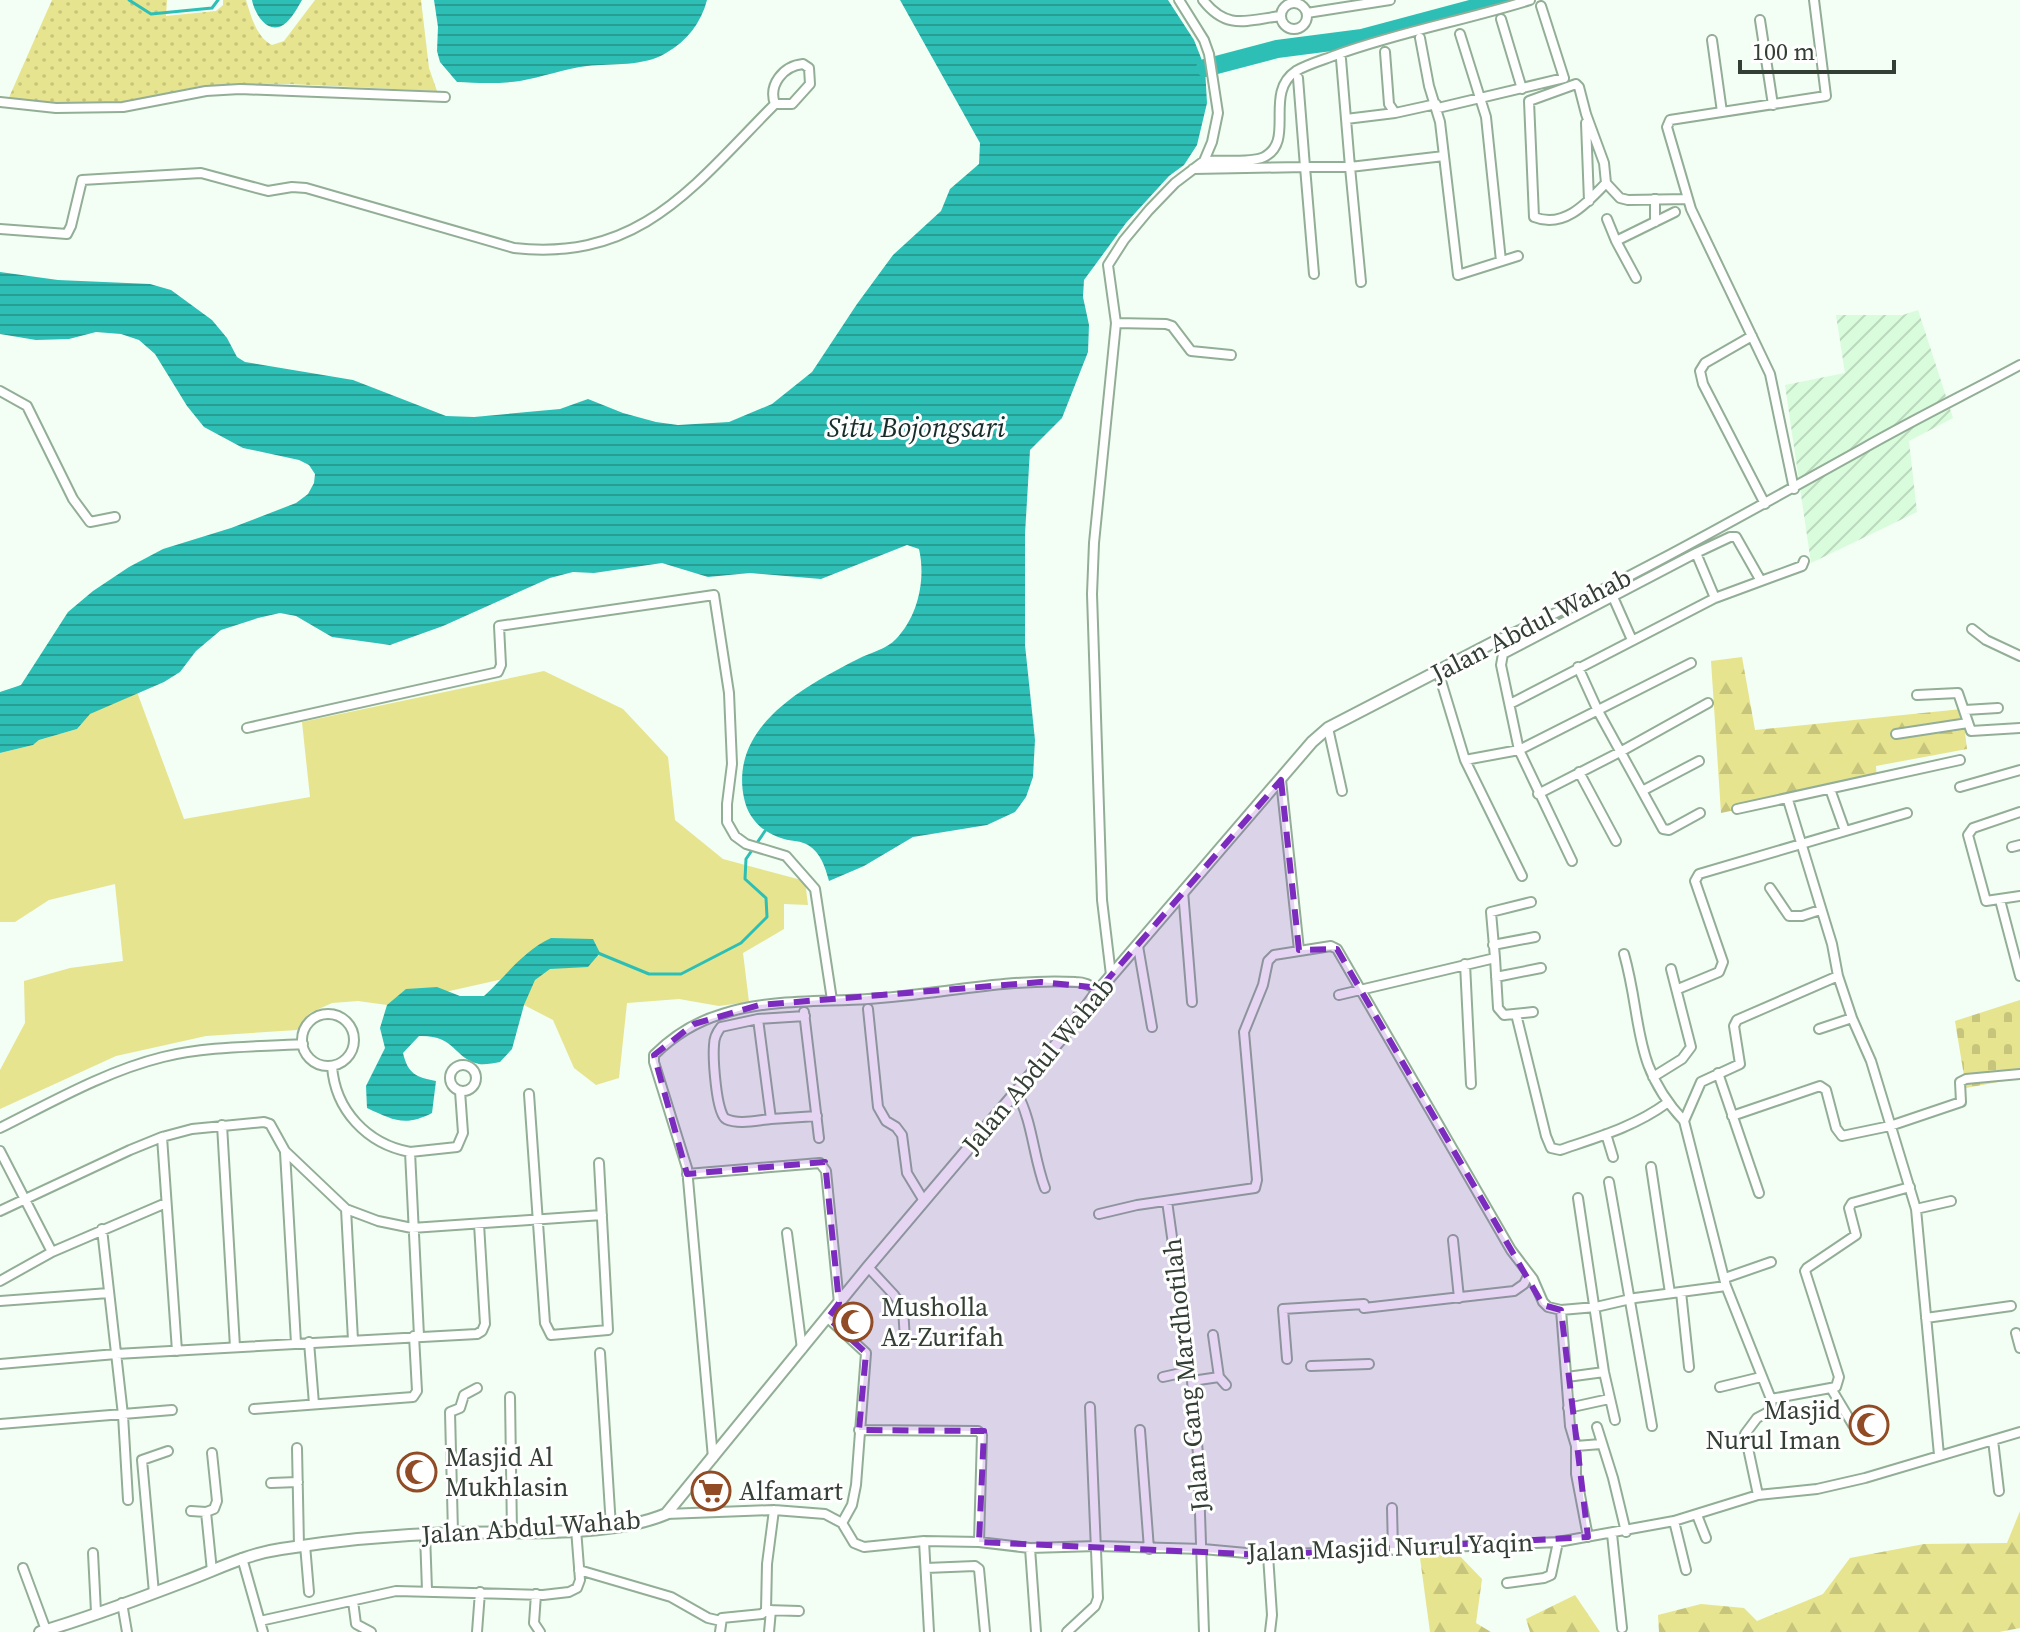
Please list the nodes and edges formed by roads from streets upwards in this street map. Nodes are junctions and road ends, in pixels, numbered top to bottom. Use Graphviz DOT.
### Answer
graph roads {
  1 [pos="1179,0"];
  2 [pos="1203,0"];
  3 [pos="1390,0"];
  4 [pos="1530,0"];
  5 [pos="1814,0"];
  6 [pos="1541,6"];
  7 [pos="1307,13"];
  8 [pos="1281,16"];
  9 [pos="1501,19"];
  10 [pos="1760,20"];
  11 [pos="1460,34"];
  12 [pos="1420,38"];
  13 [pos="1712,40"];
  14 [pos="1385,52"];
  15 [pos="1341,59"];
  16 [pos="1298,78"];
  17 [pos="1522,89"];
  18 [pos="445,97"];
  19 [pos="1479,98"];
  20 [pos="0,102"];
  21 [pos="775,104"];
  22 [pos="1773,105"];
  23 [pos="1437,106"];
  24 [pos="1722,112"];
  25 [pos="1395,113"];
  26 [pos="1586,114"];
  27 [pos="1346,119"];
  28 [pos="1444,156"];
  29 [pos="1204,161"];
  30 [pos="1305,167"];
  31 [pos="1350,167"];
  32 [pos="1192,169"];
  33 [pos="1608,186"];
  34 [pos="1655,199"];
  35 [pos="1688,199"];
  36 [pos="1589,201"];
  37 [pos="1675,212"];
  38 [pos="1607,219"];
  39 [pos="1655,222"];
  40 [pos="0,229"];
  41 [pos="1616,241"];
  42 [pos="1518,256"];
  43 [pos="1501,261"];
  44 [pos="1314,274"];
  45 [pos="1636,278"];
  46 [pos="1361,282"];
  47 [pos="1116,323"];
  48 [pos="1752,336"];
  49 [pos="1231,355"];
  50 [pos="2020,365"];
  51 [pos="0,391"];
  52 [pos="1794,489"];
  53 [pos="1765,504"];
  54 [pos="115,517"];
  55 [pos="1696,553"];
  56 [pos="1804,561"];
  57 [pos="1761,581"];
  58 [pos="1613,597"];
  59 [pos="1715,598"];
  60 [pos="1972,629"];
  61 [pos="1632,640"];
  62 [pos="1496,641"];
  63 [pos="2020,656"];
  64 [pos="1691,663"];
  65 [pos="1578,667"];
  66 [pos="1438,671"];
  67 [pos="1917,695"];
  68 [pos="1708,703"];
  69 [pos="1510,704"];
  70 [pos="1998,708"];
  71 [pos="1965,710"];
  72 [pos="1598,711"];
  73 [pos="1968,723"];
  74 [pos="247,728"];
  75 [pos="1328,728"];
  76 [pos="2020,728"];
  77 [pos="1896,734"];
  78 [pos="1519,750"];
  79 [pos="1620,752"];
  80 [pos="1465,760"];
  81 [pos="1960,760"];
  82 [pos="1699,761"];
  83 [pos="1579,772"];
  84 [pos="2019,774"];
  85 [pos="1281,780"];
  86 [pos="1960,787"];
  87 [pos="1830,789"];
  88 [pos="1342,791"];
  89 [pos="1642,791"];
  90 [pos="1538,794"];
  91 [pos="1788,800"];
  92 [pos="1737,809"];
  93 [pos="2019,812"];
  94 [pos="1700,813"];
  95 [pos="1907,813"];
  96 [pos="2020,824"];
  97 [pos="1845,831"];
  98 [pos="1616,841"];
  99 [pos="1801,845"];
  100 [pos="1572,861"];
  101 [pos="1522,876"];
  102 [pos="1770,888"];
  103 [pos="1183,891"];
  104 [pos="2020,896"];
  105 [pos="2000,900"];
  106 [pos="1531,902"];
  107 [pos="1820,910"];
  108 [pos="1535,937"];
  109 [pos="1493,945"];
  110 [pos="1138,946"];
  111 [pos="1299,950"];
  112 [pos="1624,954"];
  113 [pos="1495,958"];
  114 [pos="1465,964"];
  115 [pos="1541,968"];
  116 [pos="1671,969"];
  117 [pos="1111,975"];
  118 [pos="1838,976"];
  119 [pos="2020,976"];
  120 [pos="1496,977"];
  121 [pos="1359,988"];
  122 [pos="1678,989"];
  123 [pos="1098,991"];
  124 [pos="1339,995"];
  125 [pos="832,1000"];
  126 [pos="1192,1002"];
  127 [pos="803,1003"];
  128 [pos="868,1009"];
  129 [pos="1533,1012"];
  130 [pos="1516,1014"];
  131 [pos="805,1016"];
  132 [pos="1852,1018"];
  133 [pos="758,1019"];
  134 [pos="1152,1027"];
  135 [pos="1819,1029"];
  136 [pos="303,1044"];
  137 [pos="332,1066"];
  138 [pos="1718,1073"];
  139 [pos="2020,1074"];
  140 [pos="1653,1077"];
  141 [pos="1471,1084"];
  142 [pos="460,1091"];
  143 [pos="1017,1093"];
  144 [pos="529,1094"];
  145 [pos="1667,1103"];
  146 [pos="817,1116"];
  147 [pos="1732,1116"];
  148 [pos="771,1119"];
  149 [pos="1684,1121"];
  150 [pos="222,1125"];
  151 [pos="1890,1126"];
  152 [pos="0,1128"];
  153 [pos="1606,1134"];
  154 [pos="162,1137"];
  155 [pos="819,1138"];
  156 [pos="0,1151"];
  157 [pos="285,1151"];
  158 [pos="410,1152"];
  159 [pos="1613,1157"];
  160 [pos="599,1163"];
  161 [pos="1651,1167"];
  162 [pos="687,1174"];
  163 [pos="1609,1182"];
  164 [pos="1910,1187"];
  165 [pos="1045,1188"];
  166 [pos="1759,1193"];
  167 [pos="24,1198"];
  168 [pos="1578,1198"];
  169 [pos="924,1201"];
  170 [pos="1167,1201"];
  171 [pos="1951,1201"];
  172 [pos="166,1203"];
  173 [pos="346,1209"];
  174 [pos="1916,1209"];
  175 [pos="0,1211"];
  176 [pos="1099,1214"];
  177 [pos="602,1215"];
  178 [pos="537,1220"];
  179 [pos="479,1224"];
  180 [pos="412,1228"];
  181 [pos="102,1229"];
  182 [pos="787,1233"];
  183 [pos="1453,1240"];
  184 [pos="52,1252"];
  185 [pos="1771,1262"];
  186 [pos="868,1267"];
  187 [pos="1529,1274"];
  188 [pos="0,1281"];
  189 [pos="1726,1282"];
  190 [pos="1681,1292"];
  191 [pos="109,1293"];
  192 [pos="1670,1293"];
  193 [pos="1459,1298"];
  194 [pos="1632,1299"];
  195 [pos="0,1301"];
  196 [pos="839,1303"];
  197 [pos="2011,1306"];
  198 [pos="1593,1308"];
  199 [pos="1561,1310"];
  200 [pos="828,1318"];
  201 [pos="1926,1318"];
  202 [pos="2016,1333"];
  203 [pos="1213,1335"];
  204 [pos="416,1336"];
  205 [pos="353,1340"];
  206 [pos="905,1340"];
  207 [pos="309,1342"];
  208 [pos="296,1343"];
  209 [pos="235,1347"];
  210 [pos="2020,1348"];
  211 [pos="802,1349"];
  212 [pos="177,1351"];
  213 [pos="600,1353"];
  214 [pos="116,1354"];
  215 [pos="1287,1359"];
  216 [pos="0,1364"];
  217 [pos="1369,1364"];
  218 [pos="1311,1366"];
  219 [pos="1689,1367"];
  220 [pos="1604,1372"];
  221 [pos="1191,1376"];
  222 [pos="1163,1377"];
  223 [pos="1219,1377"];
  224 [pos="1567,1377"];
  225 [pos="1761,1377"];
  226 [pos="1226,1385"];
  227 [pos="1720,1387"];
  228 [pos="477,1388"];
  229 [pos="1832,1390"];
  230 [pos="510,1397"];
  231 [pos="1609,1399"];
  232 [pos="1771,1399"];
  233 [pos="314,1404"];
  234 [pos="1090,1407"];
  235 [pos="1568,1408"];
  236 [pos="254,1409"];
  237 [pos="172,1410"];
  238 [pos="123,1415"];
  239 [pos="1615,1420"];
  240 [pos="0,1424"];
  241 [pos="1853,1425"];
  242 [pos="1652,1426"];
  243 [pos="1597,1427"];
  244 [pos="859,1430"];
  245 [pos="1140,1430"];
  246 [pos="2020,1432"];
  247 [pos="1993,1440"];
  248 [pos="1601,1444"];
  249 [pos="1576,1446"];
  250 [pos="297,1448"];
  251 [pos="168,1451"];
  252 [pos="212,1453"];
  253 [pos="1939,1455"];
  254 [pos="713,1459"];
  255 [pos="298,1482"];
  256 [pos="271,1483"];
  257 [pos="1999,1491"];
  258 [pos="1758,1495"];
  259 [pos="128,1500"];
  260 [pos="1392,1508"];
  261 [pos="774,1510"];
  262 [pos="191,1511"];
  263 [pos="206,1512"];
  264 [pos="666,1514"];
  265 [pos="1697,1515"];
  266 [pos="1674,1521"];
  267 [pos="842,1523"];
  268 [pos="611,1527"];
  269 [pos="576,1529"];
  270 [pos="1626,1532"];
  271 [pos="453,1533"];
  272 [pos="512,1533"];
  273 [pos="425,1534"];
  274 [pos="1612,1534"];
  275 [pos="1588,1537"];
  276 [pos="1706,1538"];
  277 [pos="924,1541"];
  278 [pos="979,1542"];
  279 [pos="1558,1542"];
  280 [pos="302,1546"];
  281 [pos="1097,1546"];
  282 [pos="1030,1548"];
  283 [pos="1149,1549"];
  284 [pos="1203,1549"];
  285 [pos="1393,1550"];
  286 [pos="93,1553"];
  287 [pos="1268,1555"];
  288 [pos="242,1558"];
  289 [pos="23,1568"];
  290 [pos="926,1568"];
  291 [pos="579,1570"];
  292 [pos="1686,1570"];
  293 [pos="212,1571"];
  294 [pos="1507,1583"];
  295 [pos="427,1590"];
  296 [pos="309,1592"];
  297 [pos="480,1592"];
  298 [pos="154,1593"];
  299 [pos="536,1594"];
  300 [pos="353,1601"];
  301 [pos="122,1603"];
  302 [pos="768,1610"];
  303 [pos="799,1611"];
  304 [pos="96,1612"];
  305 [pos="258,1618"];
  306 [pos="721,1621"];
  307 [pos="1622,1628"];
  308 [pos="478,1630"];
  309 [pos="43,1631"];
  310 [pos="127,1632"];
  311 [pos="263,1632"];
  312 [pos="371,1632"];
  313 [pos="540,1632"];
  314 [pos="720,1632"];
  315 [pos="769,1632"];
  316 [pos="929,1632"];
  317 [pos="985,1632"];
  318 [pos="1036,1632"];
  319 [pos="1067,1632"];
  320 [pos="1204,1632"];
  321 [pos="1270,1632"];
  1 -- 29 [label="street"];
  2 -- 8 [label="street"];
  3 -- 7 [label="street"];
  4 -- 29 [label="street"];
  5 -- 22 [label="street"];
  6 -- 17 [label="street"];
  7 -- 8 [label="street"];
  7 -- 8 [label="street"];
  9 -- 17 [label="street"];
  10 -- 22 [label="street"];
  11 -- 19 [label="street"];
  12 -- 23 [label="street"];
  13 -- 24 [label="street"];
  14 -- 25 [label="street"];
  15 -- 27 [label="street"];
  16 -- 30 [label="street"];
  17 -- 19 [label="street"];
  18 -- 20 [label="street"];
  19 -- 23 [label="street"];
  19 -- 43 [label="street"];
  21 -- 21 [label="street"];
  21 -- 40 [label="street"];
  22 -- 24 [label="street"];
  23 -- 25 [label="street"];
  23 -- 28 [label="street"];
  24 -- 35 [label="street"];
  25 -- 27 [label="street"];
  26 -- 33 [label="street"];
  26 -- 36 [label="street"];
  26 -- 36 [label="street"];
  27 -- 31 [label="street"];
  28 -- 31 [label="street"];
  28 -- 43 [label="street"];
  29 -- 32 [label="street"];
  30 -- 31 [label="street"];
  30 -- 32 [label="street"];
  30 -- 44 [label="street"];
  31 -- 46 [label="street"];
  32 -- 47 [label="street"];
  33 -- 34 [label="street"];
  33 -- 36 [label="street"];
  34 -- 35 [label="street"];
  34 -- 39 [label="street"];
  35 -- 48 [label="street"];
  37 -- 39 [label="street"];
  38 -- 41 [label="street"];
  39 -- 41 [label="street"];
  41 -- 45 [label="street"];
  42 -- 43 [label="street"];
  47 -- 49 [label="street"];
  47 -- 117 [label="street"];
  48 -- 52 [label="street"];
  48 -- 53 [label="street"];
  50 -- 52 [label="street, Jalan Abdul Wahab"];
  51 -- 54 [label="street"];
  52 -- 53 [label="street, Jalan Abdul Wahab"];
  53 -- 62 [label="street, Jalan Abdul Wahab"];
  55 -- 57 [label="street"];
  55 -- 58 [label="street"];
  55 -- 59 [label="street"];
  56 -- 57 [label="street"];
  57 -- 59 [label="street"];
  58 -- 61 [label="street"];
  58 -- 69 [label="street"];
  59 -- 61 [label="street"];
  60 -- 63 [label="street"];
  61 -- 65 [label="street"];
  62 -- 66 [label="street, Jalan Abdul Wahab"];
  64 -- 72 [label="street"];
  65 -- 69 [label="street"];
  65 -- 72 [label="street"];
  66 -- 75 [label="street, Jalan Abdul Wahab"];
  66 -- 80 [label="street"];
  67 -- 71 [label="street"];
  68 -- 79 [label="street"];
  69 -- 78 [label="street"];
  70 -- 71 [label="street"];
  71 -- 73 [label="street"];
  72 -- 78 [label="street"];
  72 -- 79 [label="street"];
  73 -- 76 [label="street"];
  73 -- 77 [label="street"];
  74 -- 125 [label="street"];
  75 -- 85 [label="street, Jalan Abdul Wahab"];
  75 -- 88 [label="street"];
  78 -- 80 [label="street"];
  78 -- 90 [label="street"];
  79 -- 83 [label="street"];
  79 -- 89 [label="street"];
  80 -- 101 [label="street"];
  81 -- 87 [label="street"];
  82 -- 89 [label="street"];
  83 -- 90 [label="street"];
  83 -- 98 [label="street"];
  84 -- 86 [label="street"];
  85 -- 103 [label="street, Jalan Abdul Wahab"];
  85 -- 111 [label="street"];
  87 -- 91 [label="street"];
  87 -- 97 [label="street"];
  89 -- 94 [label="street"];
  90 -- 100 [label="street"];
  91 -- 92 [label="street"];
  91 -- 99 [label="street"];
  93 -- 96 [label="street"];
  93 -- 105 [label="street"];
  95 -- 97 [label="street"];
  97 -- 99 [label="street"];
  99 -- 107 [label="street"];
  99 -- 122 [label="street"];
  102 -- 107 [label="street"];
  103 -- 110 [label="street, Jalan Abdul Wahab"];
  103 -- 126 [label="street"];
  104 -- 105 [label="street"];
  105 -- 119 [label="street"];
  106 -- 109 [label="street"];
  107 -- 118 [label="street"];
  108 -- 109 [label="street"];
  109 -- 113 [label="street"];
  110 -- 117 [label="street, Jalan Abdul Wahab"];
  110 -- 134 [label="street"];
  111 -- 121 [label="street"];
  111 -- 170 [label="street"];
  112 -- 140 [label="street"];
  113 -- 114 [label="street"];
  113 -- 120 [label="street"];
  114 -- 121 [label="street"];
  114 -- 141 [label="street"];
  115 -- 120 [label="street"];
  116 -- 122 [label="street"];
  117 -- 123 [label="street, Jalan Abdul Wahab"];
  118 -- 132 [label="street"];
  118 -- 138 [label="street"];
  120 -- 130 [label="street"];
  121 -- 124 [label="street"];
  121 -- 187 [label="street"];
  122 -- 140 [label="street"];
  123 -- 125 [label="street"];
  123 -- 143 [label="street, Jalan Abdul Wahab"];
  125 -- 127 [label="street"];
  127 -- 131 [label="street"];
  127 -- 162 [label="street"];
  128 -- 169 [label="street"];
  129 -- 130 [label="street"];
  130 -- 153 [label="street"];
  131 -- 133 [label="street"];
  131 -- 146 [label="street"];
  132 -- 135 [label="street"];
  132 -- 151 [label="street"];
  133 -- 148 [label="street"];
  133 -- 148 [label="street"];
  136 -- 137 [label="street"];
  136 -- 137 [label="street"];
  136 -- 152 [label="street"];
  137 -- 158 [label="street"];
  138 -- 147 [label="street"];
  138 -- 149 [label="street"];
  139 -- 151 [label="street"];
  140 -- 145 [label="street"];
  142 -- 158 [label="street"];
  143 -- 165 [label="street"];
  143 -- 169 [label="street, Jalan Abdul Wahab"];
  144 -- 178 [label="street"];
  145 -- 149 [label="street"];
  145 -- 153 [label="street"];
  146 -- 148 [label="street"];
  146 -- 155 [label="street"];
  147 -- 151 [label="street"];
  147 -- 166 [label="street"];
  149 -- 189 [label="street"];
  150 -- 154 [label="street"];
  150 -- 157 [label="street"];
  150 -- 209 [label="street"];
  151 -- 164 [label="street"];
  153 -- 159 [label="street"];
  154 -- 167 [label="street"];
  154 -- 172 [label="street"];
  156 -- 167 [label="street"];
  157 -- 173 [label="street"];
  157 -- 208 [label="street"];
  158 -- 180 [label="street"];
  160 -- 177 [label="street"];
  161 -- 192 [label="street"];
  162 -- 196 [label="street"];
  162 -- 254 [label="street"];
  163 -- 194 [label="street"];
  164 -- 174 [label="street"];
  164 -- 229 [label="street"];
  167 -- 175 [label="street"];
  167 -- 184 [label="street"];
  168 -- 198 [label="street"];
  169 -- 186 [label="street, Jalan Abdul Wahab"];
  170 -- 176 [label="street"];
  170 -- 221 [label="street, Jalan Gang Mardhotilah"];
  171 -- 174 [label="street"];
  172 -- 181 [label="street"];
  172 -- 212 [label="street"];
  173 -- 180 [label="street"];
  173 -- 205 [label="street"];
  174 -- 201 [label="street"];
  177 -- 178 [label="street"];
  177 -- 178 [label="street"];
  178 -- 179 [label="street"];
  179 -- 180 [label="street"];
  179 -- 204 [label="street"];
  180 -- 204 [label="street"];
  181 -- 184 [label="street"];
  181 -- 191 [label="street"];
  182 -- 211 [label="street"];
  183 -- 193 [label="street"];
  184 -- 188 [label="street"];
  185 -- 189 [label="street"];
  186 -- 196 [label="street, Jalan Abdul Wahab"];
  186 -- 206 [label="street"];
  187 -- 193 [label="street"];
  187 -- 199 [label="street"];
  189 -- 190 [label="street"];
  189 -- 225 [label="street"];
  190 -- 192 [label="street"];
  190 -- 219 [label="street"];
  191 -- 195 [label="street"];
  191 -- 214 [label="street"];
  192 -- 194 [label="street"];
  193 -- 215 [label="street"];
  194 -- 198 [label="street"];
  194 -- 242 [label="street"];
  196 -- 200 [label="street, Jalan Abdul Wahab"];
  197 -- 201 [label="street"];
  198 -- 199 [label="street"];
  198 -- 220 [label="street"];
  199 -- 224 [label="street"];
  200 -- 211 [label="street, Jalan Abdul Wahab"];
  200 -- 244 [label="street"];
  201 -- 253 [label="street"];
  202 -- 210 [label="street"];
  203 -- 223 [label="street"];
  204 -- 205 [label="street"];
  204 -- 233 [label="street"];
  205 -- 207 [label="street"];
  207 -- 208 [label="street"];
  207 -- 233 [label="street"];
  208 -- 209 [label="street"];
  209 -- 212 [label="street"];
  211 -- 254 [label="street, Jalan Abdul Wahab"];
  212 -- 214 [label="street"];
  213 -- 268 [label="street"];
  214 -- 216 [label="street"];
  214 -- 238 [label="street"];
  217 -- 218 [label="street"];
  220 -- 224 [label="street"];
  220 -- 231 [label="street"];
  221 -- 222 [label="street"];
  221 -- 223 [label="street"];
  221 -- 284 [label="street, Jalan Gang Mardhotilah"];
  223 -- 226 [label="street"];
  224 -- 235 [label="street"];
  225 -- 227 [label="street"];
  225 -- 232 [label="street"];
  228 -- 271 [label="street"];
  229 -- 232 [label="street"];
  229 -- 241 [label="street"];
  230 -- 272 [label="street"];
  231 -- 235 [label="street"];
  231 -- 239 [label="street"];
  232 -- 258 [label="street"];
  233 -- 236 [label="street"];
  234 -- 281 [label="street"];
  235 -- 249 [label="street"];
  237 -- 238 [label="street"];
  238 -- 240 [label="street"];
  238 -- 259 [label="street"];
  243 -- 248 [label="street"];
  244 -- 267 [label="street"];
  244 -- 278 [label="street"];
  245 -- 283 [label="street"];
  246 -- 247 [label="street, Jalan Masjid Nurul Yaqin"];
  247 -- 253 [label="street, Jalan Masjid Nurul Yaqin"];
  247 -- 257 [label="street"];
  248 -- 249 [label="street"];
  248 -- 270 [label="street"];
  249 -- 275 [label="street"];
  250 -- 255 [label="street"];
  251 -- 298 [label="street"];
  252 -- 263 [label="street"];
  253 -- 258 [label="street, Jalan Masjid Nurul Yaqin"];
  254 -- 264 [label="street, Jalan Abdul Wahab"];
  255 -- 256 [label="street"];
  255 -- 280 [label="street"];
  258 -- 265 [label="street, Jalan Masjid Nurul Yaqin"];
  260 -- 285 [label="street"];
  261 -- 264 [label="street, Jalan Masjid Nurul Yaqin"];
  261 -- 267 [label="street, Jalan Masjid Nurul Yaqin"];
  261 -- 302 [label="street"];
  262 -- 263 [label="street"];
  263 -- 293 [label="street"];
  264 -- 268 [label="street, Jalan Abdul Wahab"];
  265 -- 266 [label="street, Jalan Masjid Nurul Yaqin"];
  265 -- 276 [label="street"];
  266 -- 270 [label="street, Jalan Masjid Nurul Yaqin"];
  266 -- 292 [label="street"];
  267 -- 277 [label="street, Jalan Masjid Nurul Yaqin"];
  268 -- 269 [label="street, Jalan Abdul Wahab"];
  269 -- 272 [label="street, Jalan Abdul Wahab"];
  269 -- 291 [label="street"];
  270 -- 274 [label="street, Jalan Masjid Nurul Yaqin"];
  271 -- 272 [label="street, Jalan Abdul Wahab"];
  271 -- 273 [label="street, Jalan Abdul Wahab"];
  273 -- 280 [label="street, Jalan Abdul Wahab"];
  273 -- 295 [label="street"];
  274 -- 275 [label="street, Jalan Masjid Nurul Yaqin"];
  274 -- 307 [label="street"];
  275 -- 279 [label="street, Jalan Masjid Nurul Yaqin"];
  277 -- 278 [label="street, Jalan Masjid Nurul Yaqin"];
  277 -- 290 [label="street"];
  278 -- 282 [label="street, Jalan Masjid Nurul Yaqin"];
  279 -- 285 [label="street, Jalan Masjid Nurul Yaqin"];
  279 -- 294 [label="street"];
  280 -- 288 [label="street, Jalan Abdul Wahab"];
  280 -- 296 [label="street"];
  281 -- 282 [label="street, Jalan Masjid Nurul Yaqin"];
  281 -- 283 [label="street, Jalan Masjid Nurul Yaqin"];
  281 -- 319 [label="street"];
  282 -- 318 [label="street"];
  283 -- 284 [label="street, Jalan Masjid Nurul Yaqin"];
  284 -- 287 [label="street, Jalan Masjid Nurul Yaqin"];
  284 -- 320 [label="street, Jalan Gang Mardhotilah"];
  285 -- 287 [label="street, Jalan Masjid Nurul Yaqin"];
  286 -- 304 [label="street"];
  287 -- 321 [label="street"];
  288 -- 293 [label="street, Jalan Abdul Wahab"];
  288 -- 305 [label="street"];
  289 -- 309 [label="street"];
  290 -- 316 [label="street"];
  290 -- 317 [label="street"];
  291 -- 299 [label="street"];
  291 -- 306 [label="street"];
  293 -- 298 [label="street, Jalan Abdul Wahab"];
  295 -- 297 [label="street"];
  295 -- 300 [label="street"];
  297 -- 299 [label="street"];
  297 -- 308 [label="street"];
  298 -- 301 [label="street, Jalan Abdul Wahab"];
  299 -- 313 [label="street"];
  300 -- 305 [label="street"];
  300 -- 312 [label="street"];
  301 -- 304 [label="street, Jalan Abdul Wahab"];
  301 -- 310 [label="street"];
  302 -- 303 [label="street"];
  302 -- 306 [label="street"];
  302 -- 315 [label="street"];
  304 -- 309 [label="street, Jalan Abdul Wahab"];
  305 -- 311 [label="street"];
  306 -- 314 [label="street"];
}
